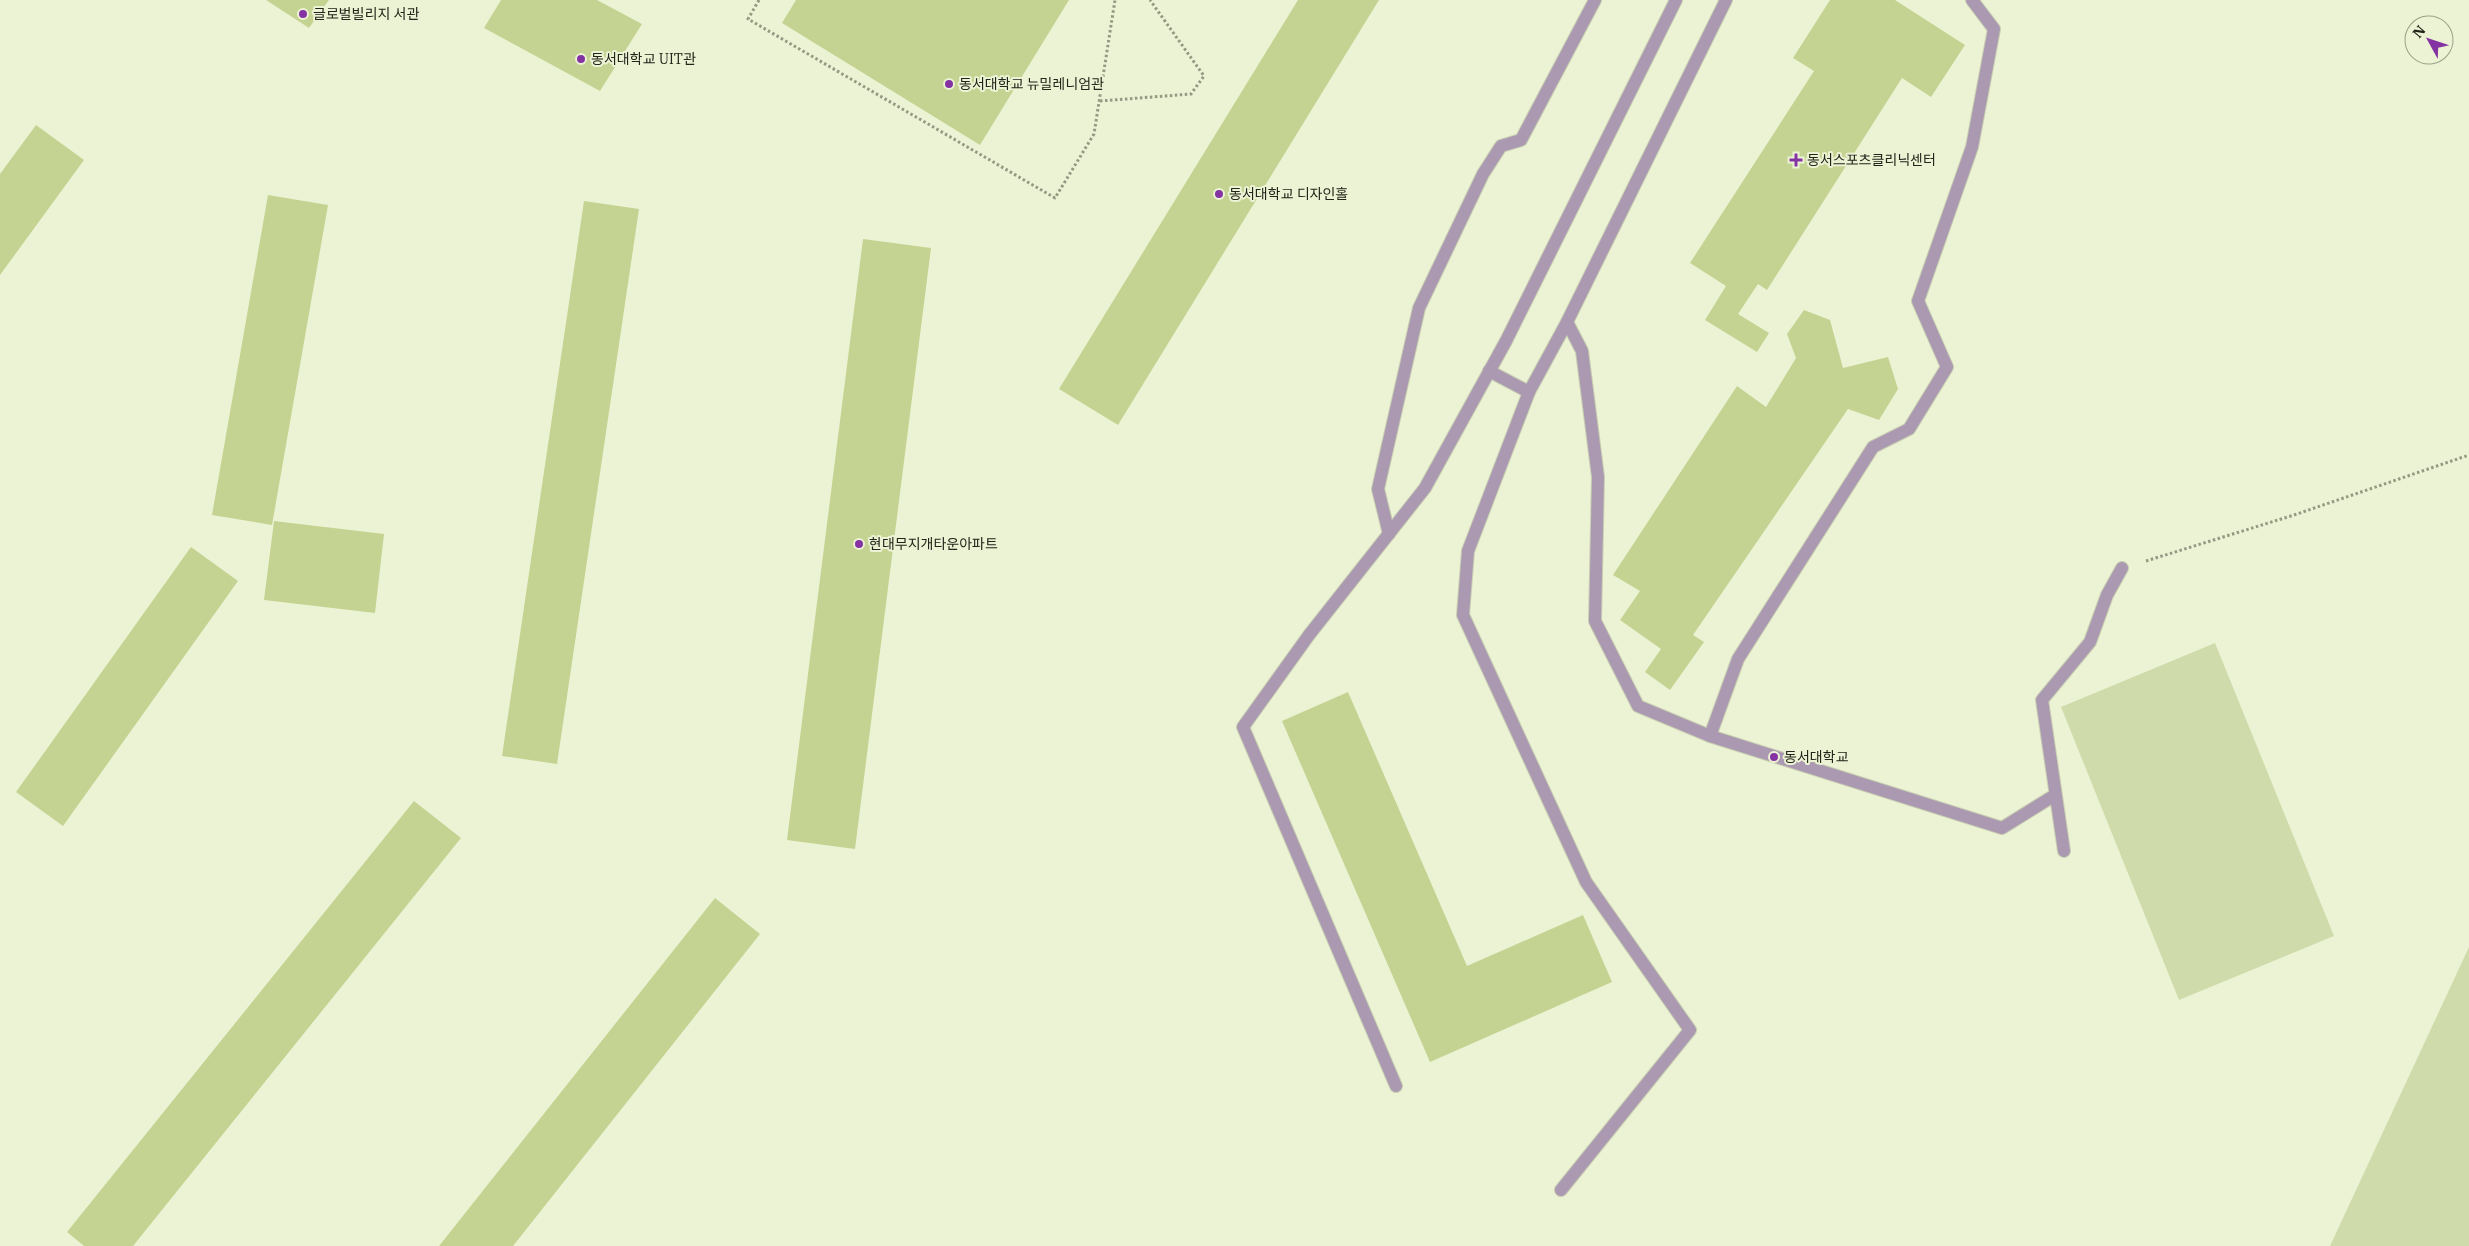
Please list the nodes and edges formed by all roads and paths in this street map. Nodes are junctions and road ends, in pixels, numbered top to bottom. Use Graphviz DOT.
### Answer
graph roads {
  1 [pos="759,0"];
  2 [pos="1115,0"];
  3 [pos="1150,0"];
  4 [pos="1595,0"];
  5 [pos="1676,0"];
  6 [pos="1726,0"];
  7 [pos="1972,0"];
  8 [pos="1100,101"];
  9 [pos="1567,322"];
  10 [pos="1489,372"];
  11 [pos="1529,392"];
  12 [pos="2469,455"];
  13 [pos="1389,534"];
  14 [pos="2122,568"];
  15 [pos="1710,736"];
  16 [pos="2055,795"];
  17 [pos="2064,851"];
  18 [pos="1396,1086"];
  19 [pos="1561,1190"];
  1 -- 8 [label="path"];
  2 -- 8 [label="path"];
  3 -- 8 [label="path"];
  4 -- 13 [label="lane"];
  5 -- 10 [label="lane"];
  6 -- 9 [label="lane"];
  7 -- 15 [label="lane"];
  9 -- 11 [label="lane"];
  9 -- 15 [label="lane"];
  10 -- 11 [label="lane"];
  10 -- 13 [label="lane"];
  11 -- 19 [label="lane"];
  12 -- 14 [label="path"];
  13 -- 18 [label="lane"];
  14 -- 16 [label="lane"];
  15 -- 16 [label="lane"];
  16 -- 17 [label="lane"];
}
